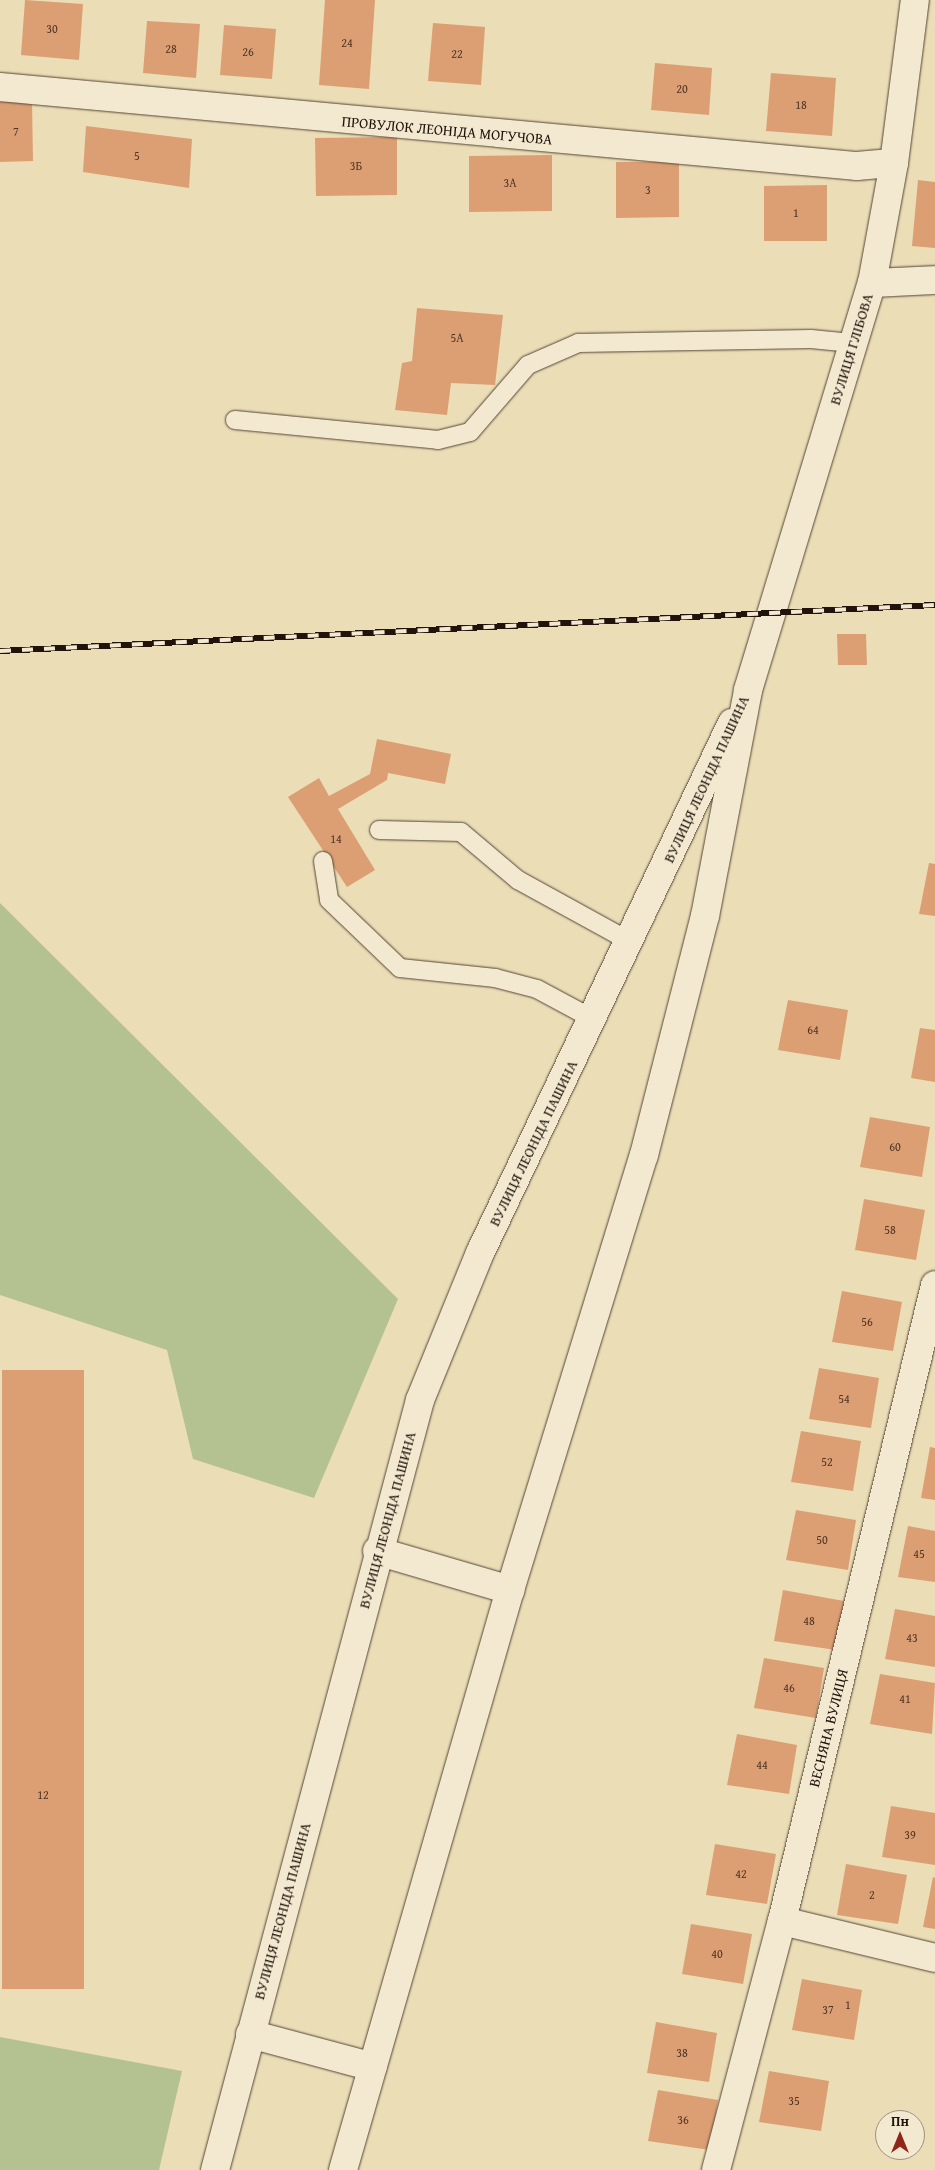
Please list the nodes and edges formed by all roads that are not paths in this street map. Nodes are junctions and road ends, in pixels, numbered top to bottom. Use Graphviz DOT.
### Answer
graph roads {
  1 [pos="915,0"];
  2 [pos="0,87"];
  3 [pos="894,163"];
  4 [pos="935,280"];
  5 [pos="872,283"];
  6 [pos="852,343"];
  7 [pos="235,420"];
  8 [pos="748,690"];
  9 [pos="379,830"];
  10 [pos="323,861"];
  11 [pos="630,941"];
  12 [pos="593,1018"];
  13 [pos="935,1285"];
  14 [pos="377,1551"];
  15 [pos="510,1590"];
  16 [pos="782,1921"];
  17 [pos="935,1958"];
  18 [pos="250,2034"];
  19 [pos="373,2067"];
  20 [pos="215,2170"];
  21 [pos="343,2170"];
  22 [pos="716,2170"];
  1 -- 3 [label="main road, ВУЛИЦЯ ГЛІБОВА"];
  2 -- 3 [label="main road, ПРОВУЛОК ЛЕОНІДА МОГУЧОВА"];
  3 -- 5 [label="main road, ВУЛИЦЯ ГЛІБОВА"];
  4 -- 5 [label="main road"];
  5 -- 6 [label="main road, ВУЛИЦЯ ГЛІБОВА"];
  6 -- 7 [label="lane"];
  6 -- 8 [label="main road, ВУЛИЦЯ ГЛІБОВА"];
  8 -- 11 [label="main road, ВУЛИЦЯ ЛЕОНІДА ПАШИНА"];
  8 -- 15 [label="main road, ВУЛИЦЯ ЛЕОНІДА ПАШИНА"];
  9 -- 11 [label="lane"];
  10 -- 12 [label="lane"];
  11 -- 12 [label="main road, ВУЛИЦЯ ЛЕОНІДА ПАШИНА"];
  12 -- 14 [label="main road, ВУЛИЦЯ ЛЕОНІДА ПАШИНА"];
  13 -- 16 [label="main road, ВЕСНЯНА ВУЛИЦЯ"];
  14 -- 15 [label="main road"];
  14 -- 18 [label="main road, ВУЛИЦЯ ЛЕОНІДА ПАШИНА"];
  15 -- 19 [label="main road, ВУЛИЦЯ ЛЕОНІДА ПАШИНА"];
  16 -- 17 [label="main road"];
  16 -- 22 [label="main road, ВЕСНЯНА ВУЛИЦЯ"];
  18 -- 19 [label="main road"];
  18 -- 20 [label="main road, ВУЛИЦЯ ЛЕОНІДА ПАШИНА"];
  19 -- 21 [label="main road, ВУЛИЦЯ ЛЕОНІДА ПАШИНА"];
}
